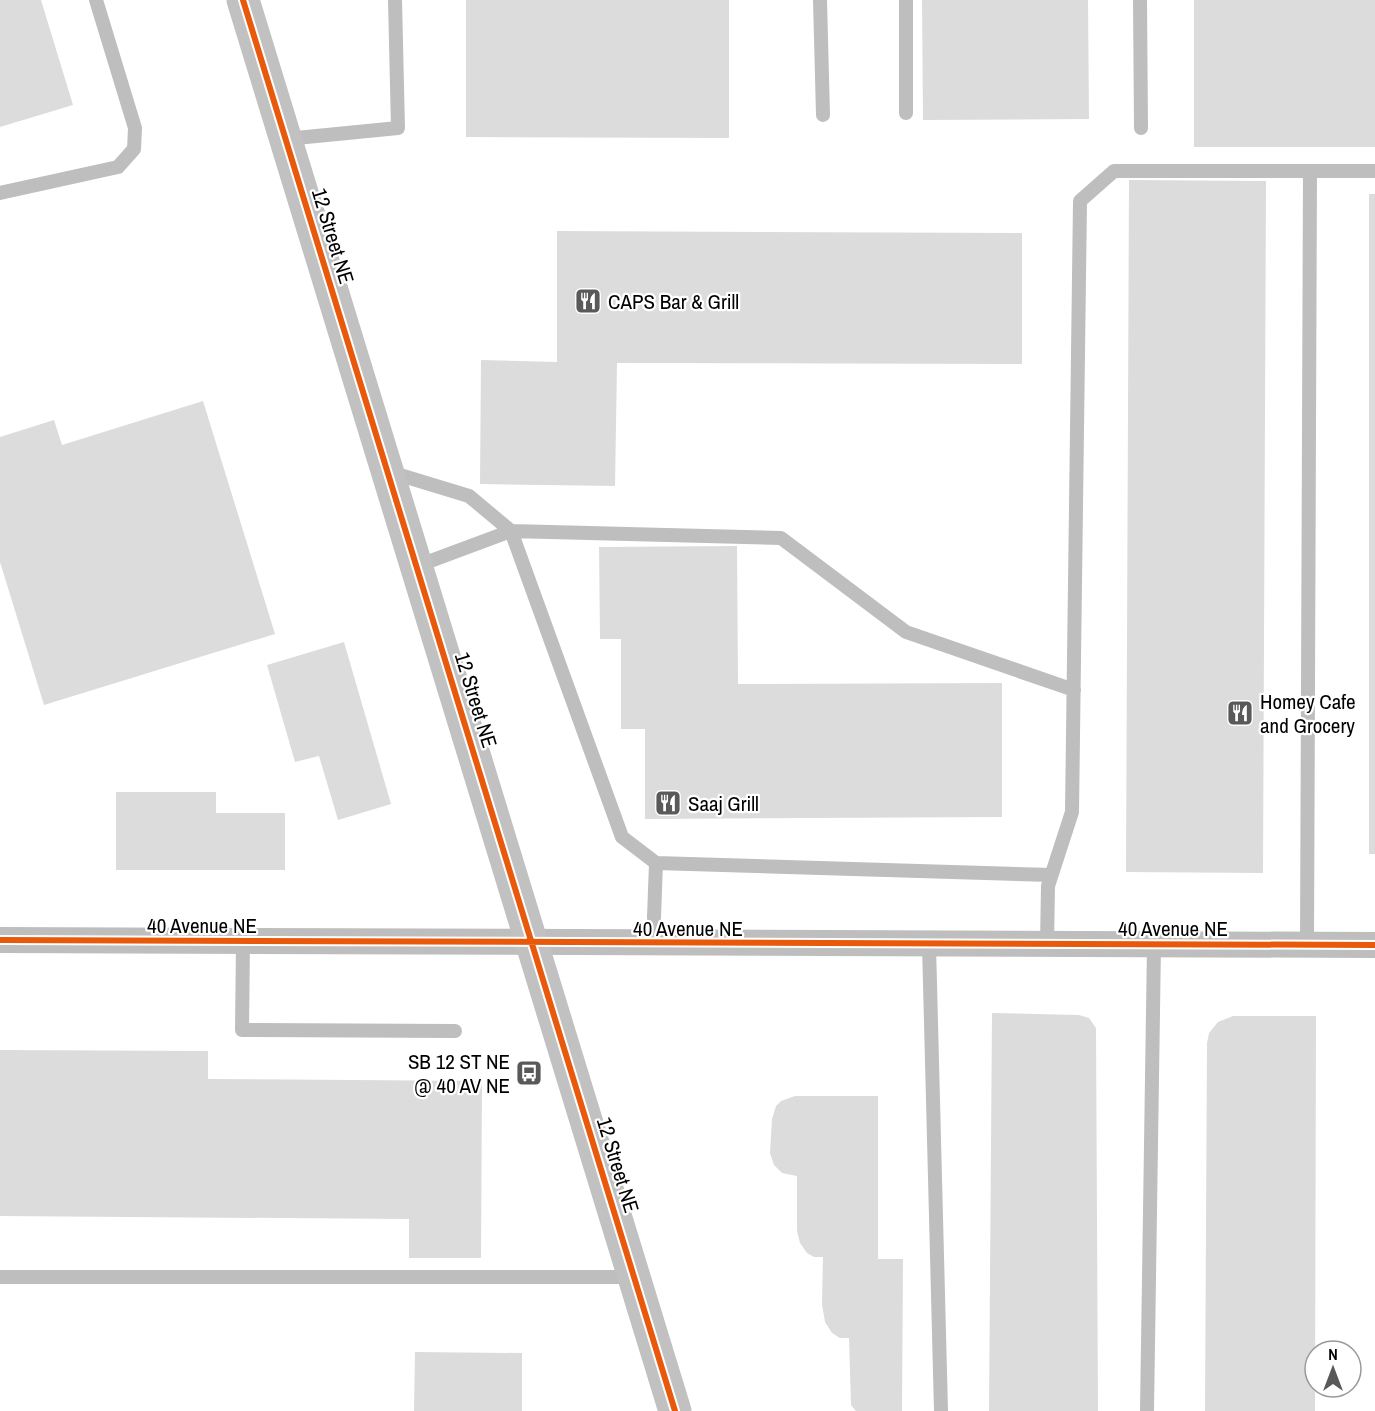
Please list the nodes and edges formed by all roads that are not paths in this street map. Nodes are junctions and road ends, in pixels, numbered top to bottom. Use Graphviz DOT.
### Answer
graph roads {
  1 [pos="96,0"];
  2 [pos="243,0"];
  3 [pos="395,0"];
  4 [pos="820,0"];
  5 [pos="906,0"];
  6 [pos="1140,0"];
  7 [pos="906,113"];
  8 [pos="823,115"];
  9 [pos="1141,128"];
  10 [pos="286,139"];
  11 [pos="1310,171"];
  12 [pos="1375,171"];
  13 [pos="0,193"];
  14 [pos="388,472"];
  15 [pos="511,531"];
  16 [pos="417,566"];
  17 [pos="1074,690"];
  18 [pos="656,863"];
  19 [pos="1051,874"];
  20 [pos="0,940"];
  21 [pos="243,942"];
  22 [pos="534,944"];
  23 [pos="653,944"];
  24 [pos="929,945"];
  25 [pos="1047,945"];
  26 [pos="1154,945"];
  27 [pos="1306,945"];
  28 [pos="1375,945"];
  29 [pos="455,1030"];
  30 [pos="0,1277"];
  31 [pos="635,1277"];
  32 [pos="675,1411"];
  33 [pos="941,1411"];
  34 [pos="1147,1411"];
  1 -- 13 [label="lane"];
  2 -- 10 [label="street, 12 Street NE"];
  3 -- 10 [label="lane"];
  4 -- 8 [label="lane"];
  5 -- 7 [label="lane"];
  6 -- 9 [label="lane"];
  10 -- 14 [label="street, 12 Street NE"];
  11 -- 12 [label="lane"];
  11 -- 17 [label="lane"];
  11 -- 27 [label="lane"];
  14 -- 15 [label="lane"];
  14 -- 16 [label="street, 12 Street NE"];
  15 -- 16 [label="lane"];
  15 -- 17 [label="lane"];
  15 -- 18 [label="lane"];
  16 -- 22 [label="street, 12 Street NE"];
  17 -- 19 [label="lane"];
  18 -- 19 [label="lane"];
  18 -- 23 [label="lane"];
  19 -- 25 [label="lane"];
  20 -- 21 [label="street, 40 Avenue NE"];
  21 -- 22 [label="street, 40 Avenue NE"];
  21 -- 29 [label="lane"];
  22 -- 23 [label="street, 40 Avenue NE"];
  22 -- 31 [label="street, 12 Street NE"];
  23 -- 24 [label="street, 40 Avenue NE"];
  24 -- 25 [label="street, 40 Avenue NE"];
  24 -- 33 [label="lane"];
  25 -- 26 [label="street, 40 Avenue NE"];
  26 -- 27 [label="street, 40 Avenue NE"];
  26 -- 34 [label="lane"];
  27 -- 28 [label="street, 40 Avenue NE"];
  30 -- 31 [label="lane"];
  31 -- 32 [label="street, 12 Street NE"];
}
